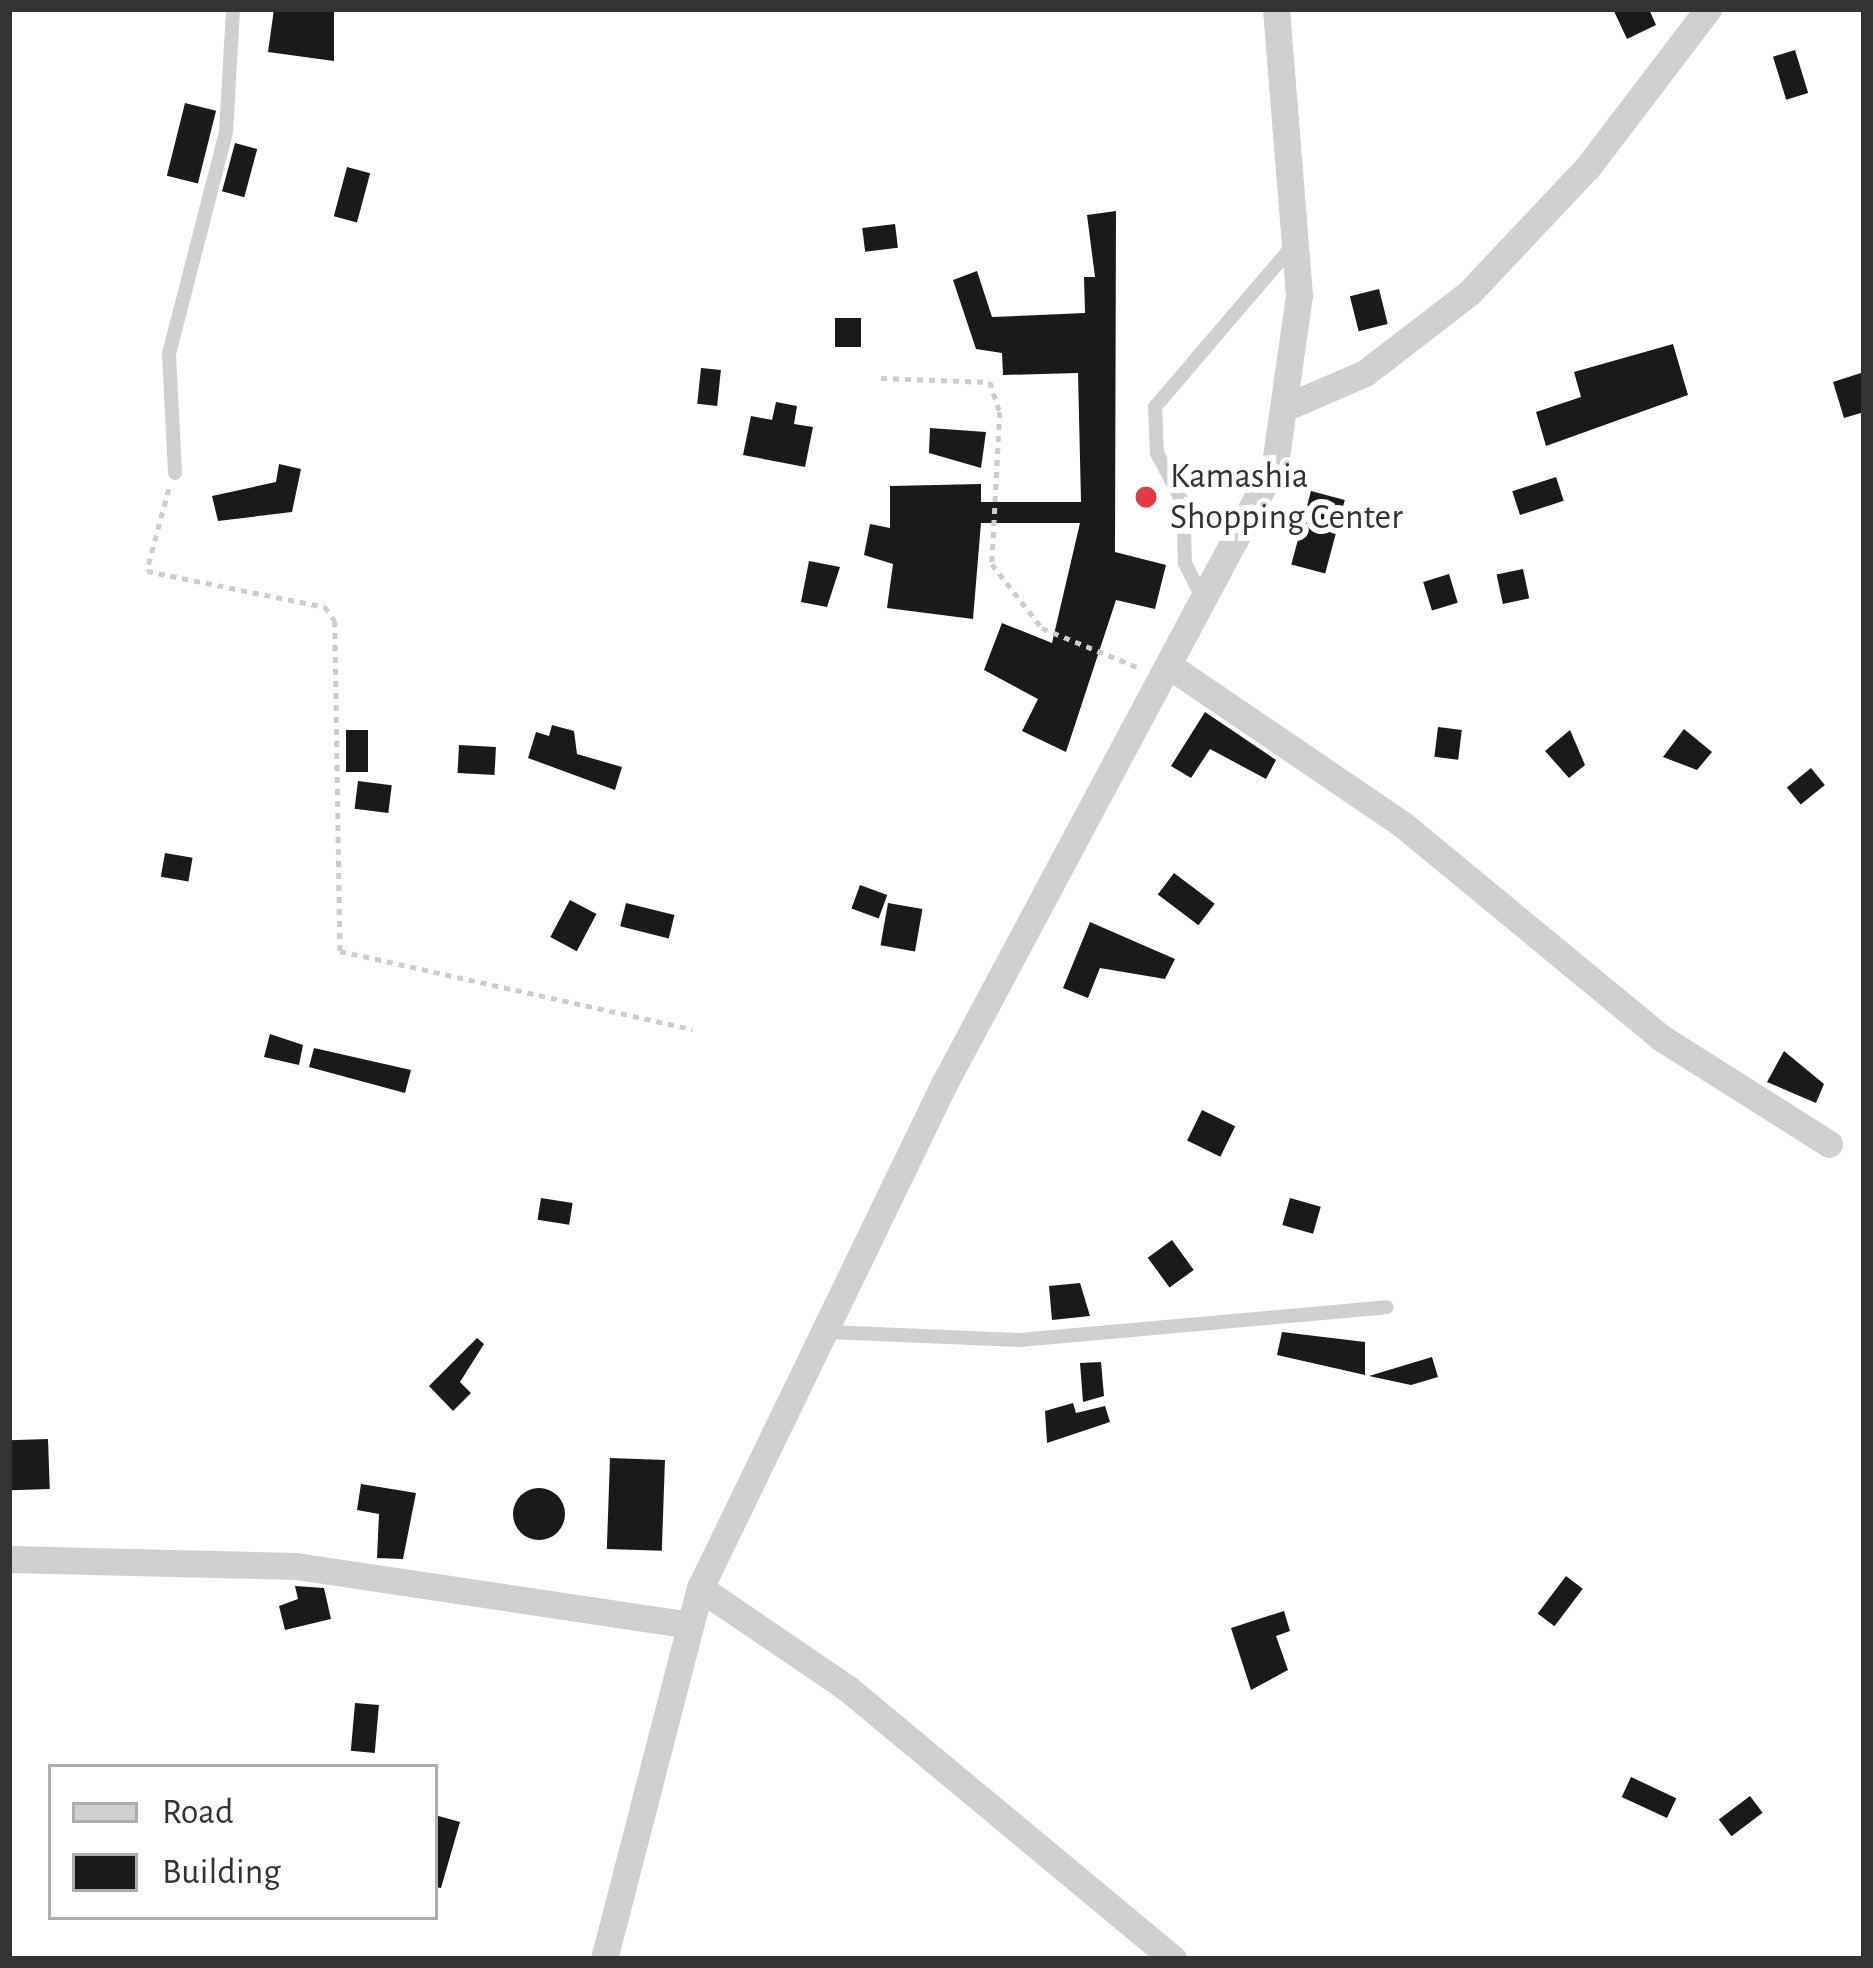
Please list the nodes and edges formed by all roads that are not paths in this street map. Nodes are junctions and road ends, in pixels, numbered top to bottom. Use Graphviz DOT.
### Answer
graph roads {
  1 [pos="233,9"];
  2 [pos="1276,9"];
  3 [pos="1708,9"];
  4 [pos="1298,240"];
  5 [pos="1291,405"];
  6 [pos="175,473"];
  7 [pos="1207,604"];
  8 [pos="1167,675"];
  9 [pos="1829,1144"];
  10 [pos="1387,1307"];
  11 [pos="828,1333"];
  12 [pos="9,1559"];
  13 [pos="700,1588"];
  14 [pos="685,1624"];
  15 [pos="604,1959"];
  16 [pos="1173,1959"];
  1 -- 6 [label="lane"];
  2 -- 4 [label="street"];
  3 -- 5 [label="street"];
  4 -- 5 [label="street"];
  4 -- 7 [label="lane"];
  5 -- 7 [label="street"];
  7 -- 8 [label="street"];
  8 -- 9 [label="street"];
  8 -- 11 [label="street"];
  10 -- 11 [label="lane"];
  11 -- 13 [label="street"];
  12 -- 14 [label="street"];
  13 -- 14 [label="street"];
  13 -- 16 [label="street"];
  14 -- 15 [label="street"];
}
